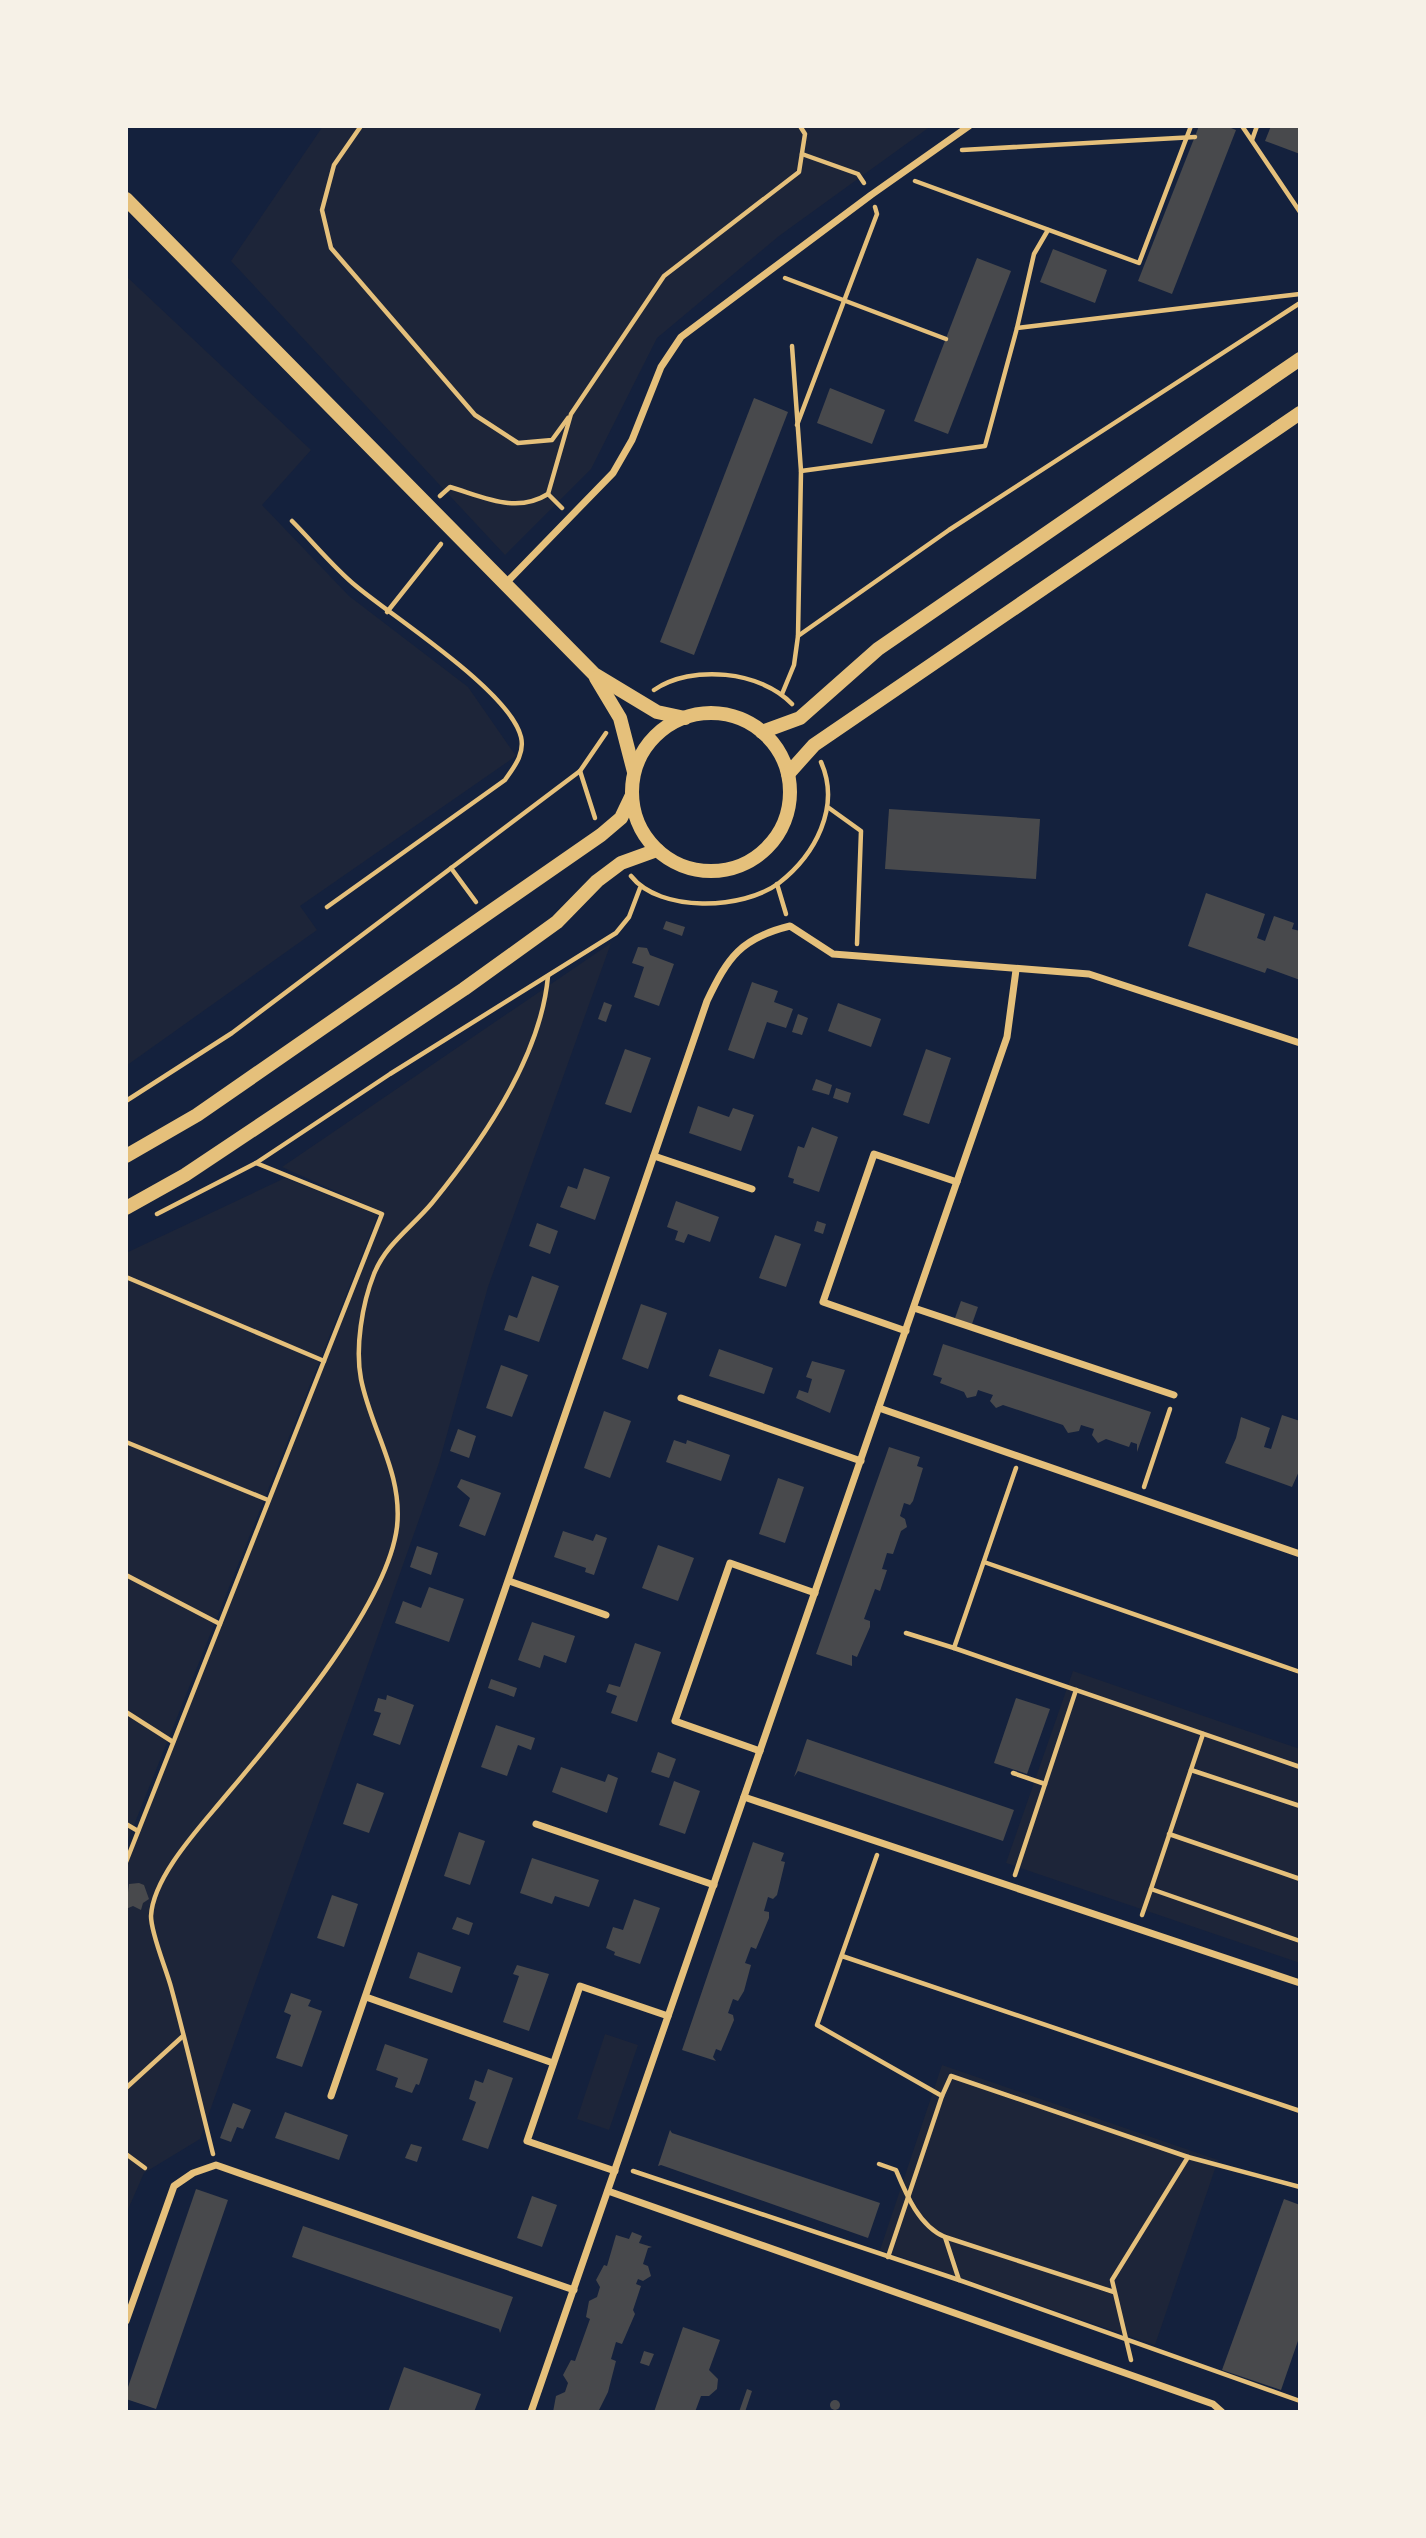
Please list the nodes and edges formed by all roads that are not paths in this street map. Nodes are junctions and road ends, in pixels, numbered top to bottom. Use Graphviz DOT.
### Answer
graph roads {
  1 [pos="969,126"];
  2 [pos="126,199"];
  3 [pos="1300,359"];
  4 [pos="1300,413"];
  5 [pos="505,584"];
  6 [pos="594,674"];
  7 [pos="685,718"];
  8 [pos="762,732"];
  9 [pos="634,774"];
  10 [pos="788,774"];
  11 [pos="632,795"];
  12 [pos="657,850"];
  13 [pos="1016,970"];
  14 [pos="1300,1044"];
  15 [pos="126,1156"];
  16 [pos="654,1156"];
  17 [pos="957,1182"];
  18 [pos="752,1189"];
  19 [pos="126,1208"];
  20 [pos="914,1308"];
  21 [pos="906,1331"];
  22 [pos="1174,1395"];
  23 [pos="681,1398"];
  24 [pos="879,1408"];
  25 [pos="861,1461"];
  26 [pos="1300,1554"];
  27 [pos="509,1581"];
  28 [pos="815,1593"];
  29 [pos="606,1615"];
  30 [pos="760,1751"];
  31 [pos="744,1797"];
  32 [pos="536,1824"];
  33 [pos="714,1885"];
  34 [pos="1300,1983"];
  35 [pos="366,1997"];
  36 [pos="668,2016"];
  37 [pos="553,2063"];
  38 [pos="331,2096"];
  39 [pos="615,2171"];
  40 [pos="608,2191"];
  41 [pos="574,2290"];
  42 [pos="126,2320"];
  43 [pos="531,2412"];
  44 [pos="1222,2412"];
  1 -- 5 [label="street"];
  2 -- 5 [label="main road"];
  3 -- 8 [label="main road"];
  4 -- 10 [label="main road"];
  5 -- 6 [label="main road"];
  6 -- 7 [label="main road"];
  6 -- 9 [label="main road"];
  7 -- 8 [label="main road"];
  7 -- 9 [label="main road"];
  8 -- 10 [label="main road"];
  9 -- 11 [label="main road"];
  10 -- 12 [label="main road"];
  11 -- 12 [label="main road"];
  11 -- 15 [label="main road"];
  12 -- 19 [label="main road"];
  13 -- 14 [label="street"];
  13 -- 16 [label="street"];
  13 -- 17 [label="street"];
  16 -- 18 [label="street"];
  16 -- 27 [label="street"];
  17 -- 20 [label="street"];
  17 -- 21 [label="street"];
  20 -- 21 [label="street"];
  20 -- 22 [label="street"];
  21 -- 24 [label="street"];
  23 -- 25 [label="street"];
  24 -- 25 [label="street"];
  24 -- 26 [label="street"];
  25 -- 28 [label="street"];
  27 -- 29 [label="street"];
  27 -- 35 [label="street"];
  28 -- 30 [label="street"];
  28 -- 30 [label="street"];
  30 -- 31 [label="street"];
  31 -- 33 [label="street"];
  31 -- 34 [label="street"];
  32 -- 33 [label="street"];
  33 -- 36 [label="street"];
  35 -- 37 [label="street"];
  35 -- 38 [label="street"];
  36 -- 37 [label="street"];
  36 -- 39 [label="street"];
  37 -- 39 [label="street"];
  39 -- 40 [label="street"];
  40 -- 41 [label="street"];
  40 -- 44 [label="street"];
  41 -- 42 [label="street"];
  41 -- 43 [label="street"];
}
